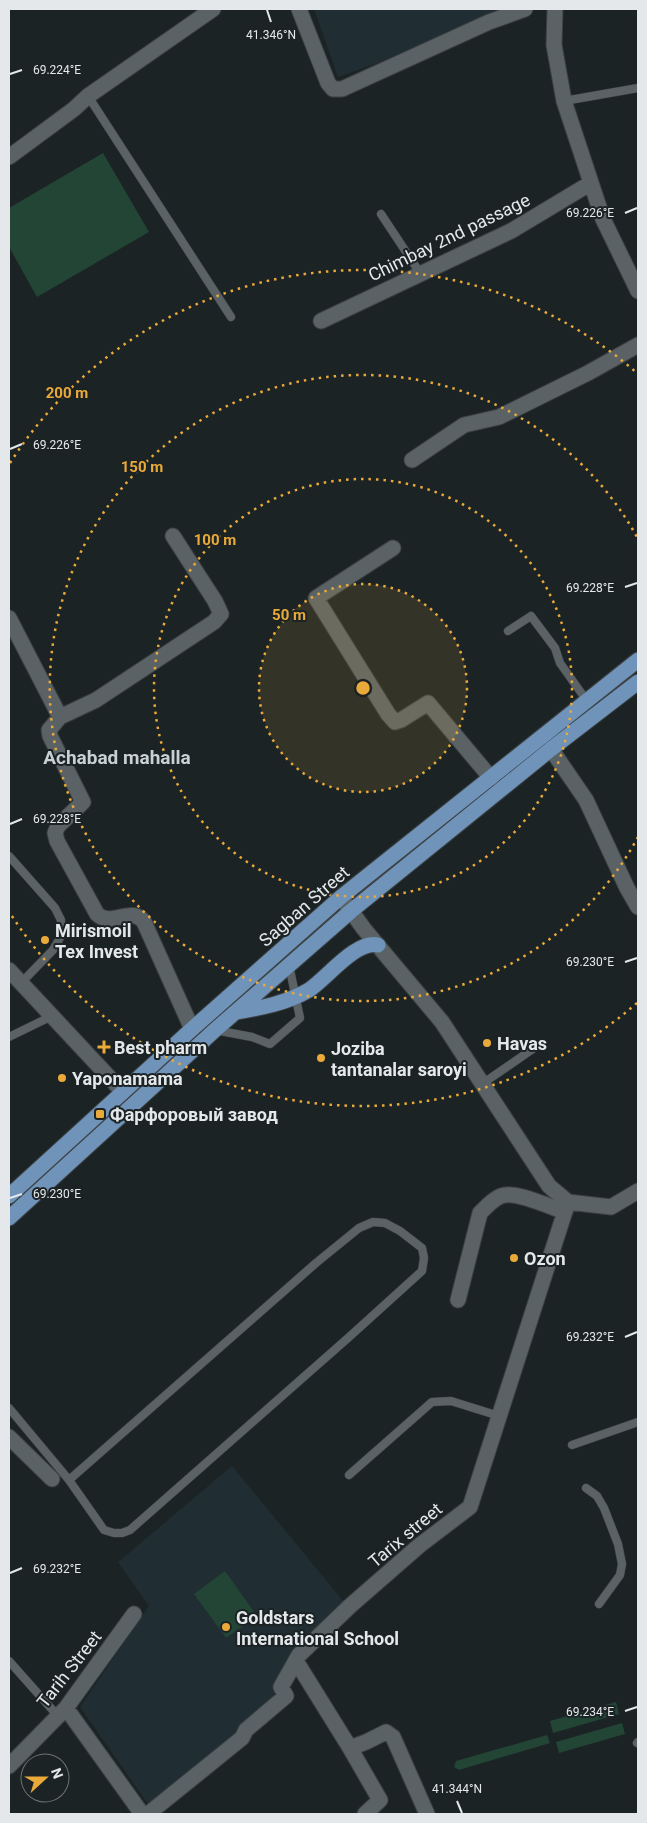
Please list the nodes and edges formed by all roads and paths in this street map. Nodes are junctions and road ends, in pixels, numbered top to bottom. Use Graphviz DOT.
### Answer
graph roads {
  1 [pos="212,9"];
  2 [pos="300,9"];
  3 [pos="525,9"];
  4 [pos="555,9"];
  5 [pos="638,88"];
  6 [pos="88,96"];
  7 [pos="564,101"];
  8 [pos="9,157"];
  9 [pos="591,183"];
  10 [pos="381,214"];
  11 [pos="420,273"];
  12 [pos="638,289"];
  13 [pos="231,317"];
  14 [pos="321,321"];
  15 [pos="638,345"];
  16 [pos="412,460"];
  17 [pos="173,536"];
  18 [pos="393,548"];
  19 [pos="9,618"];
  20 [pos="508,631"];
  21 [pos="638,660"];
  22 [pos="638,682"];
  23 [pos="587,701"];
  24 [pos="60,717"];
  25 [pos="551,749"];
  26 [pos="491,778"];
  27 [pos="9,856"];
  28 [pos="341,897"];
  29 [pos="638,907"];
  30 [pos="351,911"];
  31 [pos="378,945"];
  32 [pos="289,965"];
  33 [pos="9,970"];
  34 [pos="21,983"];
  35 [pos="296,996"];
  36 [pos="236,1012"];
  37 [pos="52,1016"];
  38 [pos="192,1029"];
  39 [pos="215,1030"];
  40 [pos="9,1037"];
  41 [pos="540,1044"];
  42 [pos="482,1084"];
  43 [pos="123,1092"];
  44 [pos="638,1191"];
  45 [pos="9,1196"];
  46 [pos="567,1207"];
  47 [pos="9,1218"];
  48 [pos="458,1300"];
  49 [pos="9,1408"];
  50 [pos="499,1416"];
  51 [pos="638,1422"];
  52 [pos="9,1437"];
  53 [pos="572,1445"];
  54 [pos="349,1475"];
  55 [pos="52,1479"];
  56 [pos="69,1480"];
  57 [pos="586,1488"];
  58 [pos="599,1604"];
  59 [pos="134,1614"];
  60 [pos="9,1661"];
  61 [pos="296,1661"];
  62 [pos="62,1712"];
  63 [pos="350,1748"];
  64 [pos="9,1766"];
  65 [pos="142,1814"];
  66 [pos="148,1814"];
  67 [pos="365,1814"];
  68 [pos="427,1814"];
  1 -- 6 [label="street"];
  2 -- 3 [label="street"];
  4 -- 7 [label="street"];
  5 -- 7 [label="lane"];
  6 -- 8 [label="street"];
  6 -- 13 [label="lane"];
  7 -- 9 [label="street"];
  9 -- 11 [label="street, Chimbay 2nd passage"];
  9 -- 12 [label="street"];
  10 -- 11 [label="lane"];
  11 -- 14 [label="street, Chimbay 2nd passage"];
  15 -- 16 [label="street"];
  17 -- 24 [label="street"];
  18 -- 26 [label="street"];
  19 -- 24 [label="street"];
  20 -- 23 [label="lane"];
  21 -- 23 [label="main road, Sagban Street"];
  22 -- 25 [label="main road, Sagban Street"];
  23 -- 26 [label="main road, Sagban Street"];
  24 -- 38 [label="street"];
  25 -- 29 [label="street"];
  25 -- 30 [label="main road, Sagban Street"];
  26 -- 28 [label="main road, Sagban Street"];
  27 -- 34 [label="lane"];
  28 -- 30 [label="street"];
  28 -- 38 [label="main road, Sagban Street"];
  30 -- 31 [label="street"];
  30 -- 32 [label="main road, Sagban Street"];
  31 -- 35 [label="main road"];
  31 -- 42 [label="street"];
  32 -- 35 [label="lane"];
  32 -- 36 [label="main road, Sagban Street"];
  33 -- 34 [label="street"];
  34 -- 37 [label="street"];
  35 -- 36 [label="main road"];
  35 -- 39 [label="lane"];
  36 -- 39 [label="main road, Sagban Street"];
  37 -- 40 [label="lane"];
  37 -- 43 [label="street"];
  38 -- 43 [label="main road, Sagban Street"];
  39 -- 47 [label="main road, Sagban Street"];
  41 -- 42 [label="lane"];
  42 -- 46 [label="street"];
  43 -- 45 [label="main road, Sagban Street"];
  44 -- 46 [label="street"];
  46 -- 48 [label="street"];
  46 -- 50 [label="street, Tarix street"];
  49 -- 56 [label="lane"];
  50 -- 54 [label="lane"];
  50 -- 61 [label="street, Tarix street"];
  51 -- 53 [label="lane"];
  52 -- 55 [label="street"];
  56 -- 56 [label="lane"];
  57 -- 58 [label="lane"];
  59 -- 62 [label="street, Tarih Street"];
  60 -- 62 [label="lane"];
  61 -- 63 [label="street"];
  61 -- 66 [label="street, Tarix street"];
  62 -- 64 [label="street, Tarih Street"];
  62 -- 65 [label="street"];
  63 -- 67 [label="street"];
  63 -- 68 [label="street"];
}
